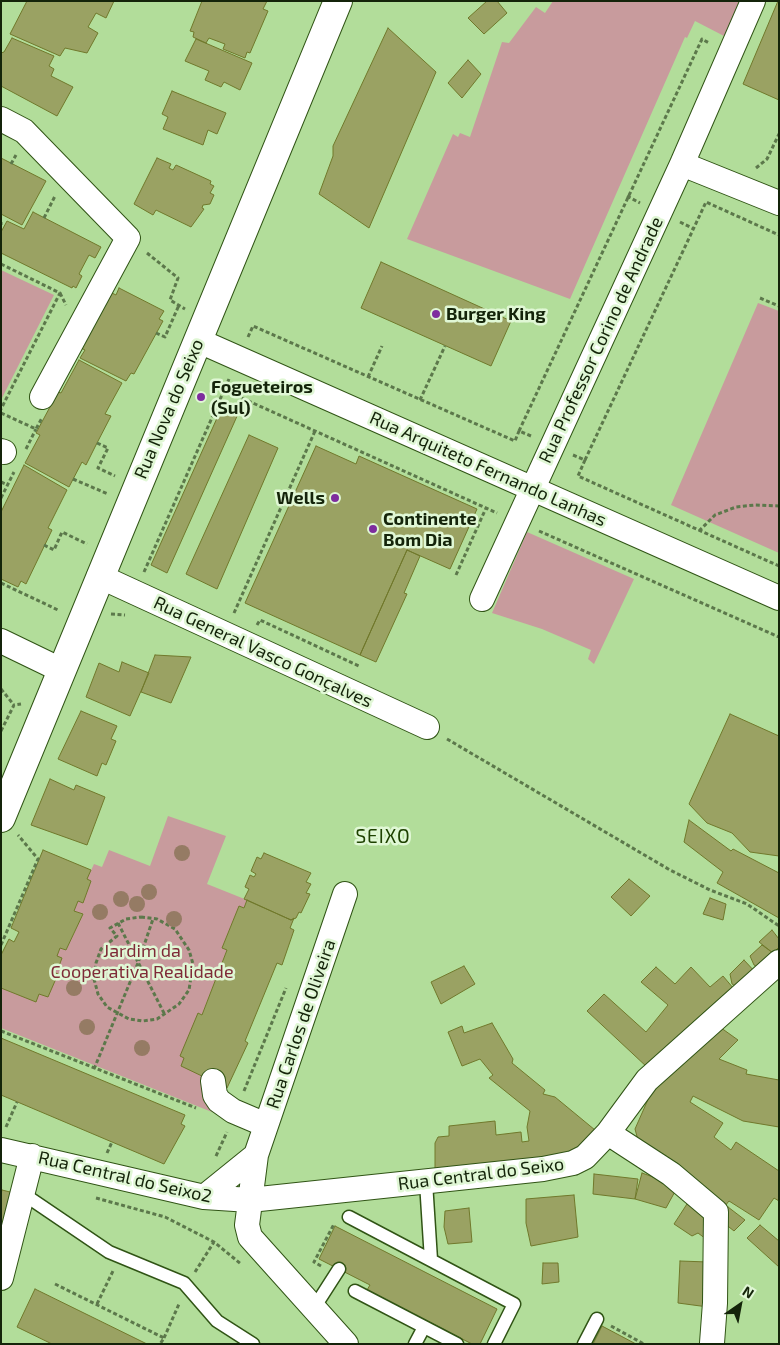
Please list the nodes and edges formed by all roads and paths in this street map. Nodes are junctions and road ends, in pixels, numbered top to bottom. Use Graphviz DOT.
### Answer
graph roads {
  1 [pos="338,1"];
  2 [pos="753,1"];
  3 [pos="1,119"];
  4 [pos="779,134"];
  5 [pos="682,164"];
  6 [pos="749,171"];
  7 [pos="778,201"];
  8 [pos="128,238"];
  9 [pos="1,264"];
  10 [pos="760,298"];
  11 [pos="179,306"];
  12 [pos="779,306"];
  13 [pos="189,311"];
  14 [pos="156,333"];
  15 [pos="197,340"];
  16 [pos="382,346"];
  17 [pos="445,346"];
  18 [pos="238,358"];
  19 [pos="368,377"];
  20 [pos="224,390"];
  21 [pos="42,397"];
  22 [pos="420,400"];
  23 [pos="1,409"];
  24 [pos="315,431"];
  25 [pos="519,431"];
  26 [pos="97,443"];
  27 [pos="585,460"];
  28 [pos="119,468"];
  29 [pos="116,476"];
  30 [pos="73,479"];
  31 [pos="1,482"];
  32 [pos="8,485"];
  33 [pos="533,488"];
  34 [pos="108,494"];
  35 [pos="104,502"];
  36 [pos="779,506"];
  37 [pos="486,508"];
  38 [pos="500,514"];
  39 [pos="536,530"];
  40 [pos="699,531"];
  41 [pos="90,536"];
  42 [pos="87,544"];
  43 [pos="44,545"];
  44 [pos="83,552"];
  45 [pos="779,566"];
  46 [pos="456,575"];
  47 [pos="99,576"];
  48 [pos="142,577"];
  49 [pos="1,583"];
  50 [pos="779,598"];
  51 [pos="482,599"];
  52 [pos="62,602"];
  53 [pos="108,615"];
  54 [pos="134,619"];
  55 [pos="231,619"];
  56 [pos="779,637"];
  57 [pos="1,641"];
  58 [pos="61,670"];
  59 [pos="1,689"];
  60 [pos="26,701"];
  61 [pos="14,705"];
  62 [pos="426,728"];
  63 [pos="1,731"];
  64 [pos="2,816"];
  65 [pos="345,894"];
  66 [pos="153,918"];
  67 [pos="118,923"];
  68 [pos="779,926"];
  69 [pos="1,945"];
  70 [pos="779,962"];
  71 [pos="138,963"];
  72 [pos="288,984"];
  73 [pos="117,1015"];
  74 [pos="164,1015"];
  75 [pos="1,1030"];
  76 [pos="94,1069"];
  77 [pos="213,1081"];
  78 [pos="17,1102"];
  79 [pos="204,1111"];
  80 [pos="236,1112"];
  81 [pos="266,1125"];
  82 [pos="608,1133"];
  83 [pos="2,1141"];
  84 [pos="112,1142"];
  85 [pos="256,1155"];
  86 [pos="32,1156"];
  87 [pos="115,1157"];
  88 [pos="214,1160"];
  89 [pos="426,1182"];
  90 [pos="22,1193"];
  91 [pos="204,1197"];
  92 [pos="94,1198"];
  93 [pos="250,1200"];
  94 [pos="349,1217"];
  95 [pos="214,1242"];
  96 [pos="120,1257"];
  97 [pos="431,1260"];
  98 [pos="245,1267"];
  99 [pos="339,1269"];
  100 [pos="1,1278"];
  101 [pos="55,1284"];
  102 [pos="187,1286"];
  103 [pos="355,1291"];
  104 [pos="97,1304"];
  105 [pos="314,1308"];
  106 [pos="597,1319"];
  107 [pos="424,1327"];
  108 [pos="164,1338"];
  109 [pos="712,1342"];
  110 [pos="160,1344"];
  111 [pos="253,1344"];
  112 [pos="346,1344"];
  113 [pos="415,1344"];
  114 [pos="457,1344"];
  115 [pos="494,1344"];
  116 [pos="584,1344"];
  117 [pos="644,1344"];
  1 -- 15 [label="main road, Rua Nova do Seixo"];
  2 -- 5 [label="street, Rua Professor Corino de Andrade"];
  3 -- 8 [label="street"];
  4 -- 6 [label="path"];
  5 -- 7 [label="street"];
  5 -- 33 [label="street, Rua Professor Corino de Andrade"];
  8 -- 11 [label="path"];
  8 -- 21 [label="street"];
  9 -- 23 [label="path"];
  10 -- 12 [label="path"];
  11 -- 13 [label="path"];
  11 -- 14 [label="path"];
  15 -- 18 [label="street, Rua Arquiteto Fernando Lanhas"];
  15 -- 47 [label="main road, Rua Nova do Seixo"];
  16 -- 19 [label="path"];
  17 -- 22 [label="path"];
  18 -- 19 [label="path"];
  18 -- 20 [label="path"];
  18 -- 33 [label="street, Rua Arquiteto Fernando Lanhas"];
  19 -- 22 [label="path"];
  20 -- 24 [label="path"];
  20 -- 48 [label="path"];
  22 -- 25 [label="path"];
  24 -- 37 [label="path"];
  24 -- 55 [label="path"];
  26 -- 29 [label="path"];
  27 -- 40 [label="path"];
  28 -- 29 [label="path"];
  29 -- 34 [label="path"];
  30 -- 34 [label="path"];
  31 -- 32 [label="path"];
  33 -- 50 [label="street, Rua Arquiteto Fernando Lanhas"];
  33 -- 51 [label="street, Rua Professor Corino de Andrade"];
  34 -- 35 [label="path"];
  36 -- 40 [label="path"];
  37 -- 38 [label="path"];
  37 -- 46 [label="path"];
  39 -- 56 [label="path"];
  40 -- 45 [label="path"];
  41 -- 42 [label="path"];
  42 -- 43 [label="path"];
  42 -- 44 [label="path"];
  47 -- 58 [label="main road, Rua Nova do Seixo"];
  47 -- 62 [label="street, Rua General Vasco Gonçalves"];
  49 -- 52 [label="path"];
  53 -- 54 [label="path"];
  57 -- 58 [label="street"];
  58 -- 64 [label="main road, Rua Nova do Seixo"];
  59 -- 61 [label="path"];
  60 -- 61 [label="path"];
  61 -- 63 [label="path"];
  62 -- 68 [label="path"];
  64 -- 69 [label="path"];
  65 -- 81 [label="street, Rua Carlos de Oliveira"];
  66 -- 67 [label="path"];
  66 -- 71 [label="path"];
  66 -- 74 [label="path"];
  67 -- 71 [label="path"];
  67 -- 73 [label="path"];
  70 -- 82 [label="street, Rua Central do Seixo"];
  71 -- 73 [label="path"];
  71 -- 74 [label="path"];
  72 -- 80 [label="path"];
  73 -- 74 [label="path"];
  73 -- 76 [label="path"];
  75 -- 76 [label="path"];
  76 -- 79 [label="path"];
  77 -- 80 [label="street"];
  78 -- 83 [label="path"];
  80 -- 81 [label="street"];
  80 -- 88 [label="path"];
  81 -- 85 [label="street, Rua Carlos de Oliveira"];
  82 -- 89 [label="street, Rua Central do Seixo"];
  82 -- 109 [label="street"];
  83 -- 86 [label="street, Rua Central do Seixo2"];
  84 -- 87 [label="path"];
  85 -- 91 [label="street"];
  85 -- 93 [label="street, Rua Carlos de Oliveira"];
  86 -- 90 [label="street"];
  86 -- 91 [label="street, Rua Central do Seixo2"];
  89 -- 93 [label="street, Rua Central do Seixo"];
  89 -- 97 [label="lane"];
  90 -- 96 [label="lane"];
  90 -- 100 [label="street"];
  91 -- 93 [label="street, Rua Central do Seixo2"];
  92 -- 95 [label="path"];
  93 -- 105 [label="street, Rua Carlos de Oliveira"];
  94 -- 97 [label="lane"];
  95 -- 98 [label="path"];
  95 -- 102 [label="path"];
  96 -- 102 [label="lane"];
  96 -- 104 [label="path"];
  97 -- 115 [label="lane"];
  99 -- 105 [label="lane"];
  101 -- 104 [label="path"];
  102 -- 108 [label="path"];
  102 -- 111 [label="lane"];
  103 -- 107 [label="lane"];
  104 -- 108 [label="path"];
  105 -- 112 [label="street, Rua Carlos de Oliveira"];
  106 -- 116 [label="lane"];
  106 -- 117 [label="path"];
  107 -- 113 [label="lane"];
  107 -- 114 [label="lane"];
  108 -- 110 [label="path"];
}
